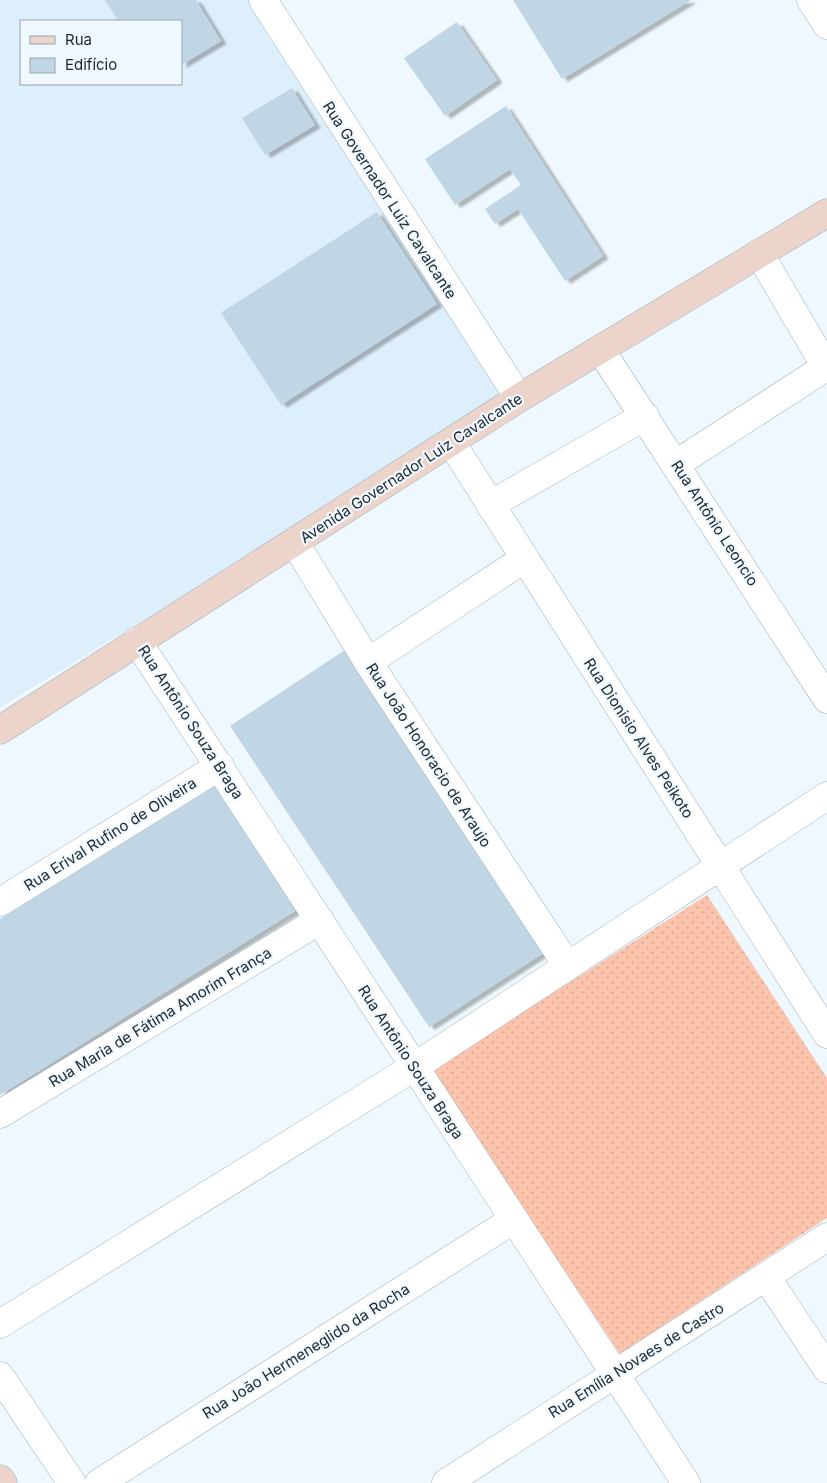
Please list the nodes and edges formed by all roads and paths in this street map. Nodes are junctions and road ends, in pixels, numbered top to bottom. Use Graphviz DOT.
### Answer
graph roads {
  1 [pos="262,0"];
  2 [pos="811,0"];
  3 [pos="827,25"];
  4 [pos="827,213"];
  5 [pos="759,253"];
  6 [pos="600,349"];
  7 [pos="826,368"];
  8 [pos="519,398"];
  9 [pos="645,416"];
  10 [pos="451,442"];
  11 [pos="676,464"];
  12 [pos="490,505"];
  13 [pos="295,543"];
  14 [pos="524,559"];
  15 [pos="137,641"];
  16 [pos="368,662"];
  17 [pos="827,698"];
  18 [pos="0,730"];
  19 [pos="220,766"];
  20 [pos="827,796"];
  21 [pos="721,866"];
  22 [pos="0,902"];
  23 [pos="320,920"];
  24 [pos="567,965"];
  25 [pos="824,1021"];
  26 [pos="414,1067"];
  27 [pos="0,1114"];
  28 [pos="513,1220"];
  29 [pos="827,1237"];
  30 [pos="767,1278"];
  31 [pos="0,1324"];
  32 [pos="827,1369"];
  33 [pos="614,1373"];
  34 [pos="0,1376"];
  35 [pos="0,1479"];
  36 [pos="457,1480"];
  37 [pos="3,1483"];
  38 [pos="72,1483"];
  39 [pos="99,1483"];
  40 [pos="686,1483"];
  1 -- 8 [label="street, Rua Governador Luiz Cavalcante"];
  2 -- 3 [label="street"];
  4 -- 5 [label="street, Avenida Governador Luiz Cavalcante"];
  5 -- 6 [label="street, Avenida Governador Luiz Cavalcante"];
  5 -- 7 [label="street"];
  6 -- 8 [label="street, Avenida Governador Luiz Cavalcante"];
  6 -- 9 [label="street, Rua Antônio Leoncio"];
  7 -- 11 [label="street"];
  8 -- 10 [label="street, Avenida Governador Luiz Cavalcante"];
  9 -- 11 [label="street, Rua Antônio Leoncio"];
  9 -- 12 [label="street"];
  10 -- 12 [label="street, Rua Dionisio Alves Peikoto"];
  10 -- 13 [label="street, Avenida Governador Luiz Cavalcante"];
  11 -- 17 [label="street, Rua Antônio Leoncio"];
  12 -- 14 [label="street, Rua Dionisio Alves Peikoto"];
  13 -- 15 [label="street, Avenida Governador Luiz Cavalcante"];
  13 -- 16 [label="street, Rua João Honoracio de Araujo"];
  14 -- 16 [label="street"];
  14 -- 21 [label="street, Rua Dionisio Alves Peikoto"];
  15 -- 18 [label="street, Avenida Governador Luiz Cavalcante"];
  15 -- 19 [label="street, Rua Antônio Souza Braga"];
  16 -- 24 [label="street, Rua João Honoracio de Araujo"];
  19 -- 22 [label="street, Rua Erival Rufino de Oliveira"];
  19 -- 23 [label="street, Rua Antônio Souza Braga"];
  20 -- 21 [label="street"];
  21 -- 24 [label="street"];
  21 -- 25 [label="street, Rua Dionisio Alves Peikoto"];
  23 -- 26 [label="street, Rua Antônio Souza Braga"];
  23 -- 27 [label="street, Rua Maria de Fátima Amorim França"];
  24 -- 26 [label="street"];
  26 -- 28 [label="street, Rua Antônio Souza Braga"];
  26 -- 31 [label="street"];
  28 -- 33 [label="street, Rua Antônio Souza Braga"];
  28 -- 39 [label="street, Rua João Hermeneglido da Rocha"];
  29 -- 30 [label="street, Rua Emília Novaes de Castro"];
  30 -- 32 [label="street"];
  30 -- 33 [label="street, Rua Emília Novaes de Castro"];
  33 -- 36 [label="street, Rua Emília Novaes de Castro"];
  33 -- 40 [label="street, Rua Antônio Souza Braga"];
  34 -- 38 [label="street"];
  35 -- 37 [label="street"];
}
